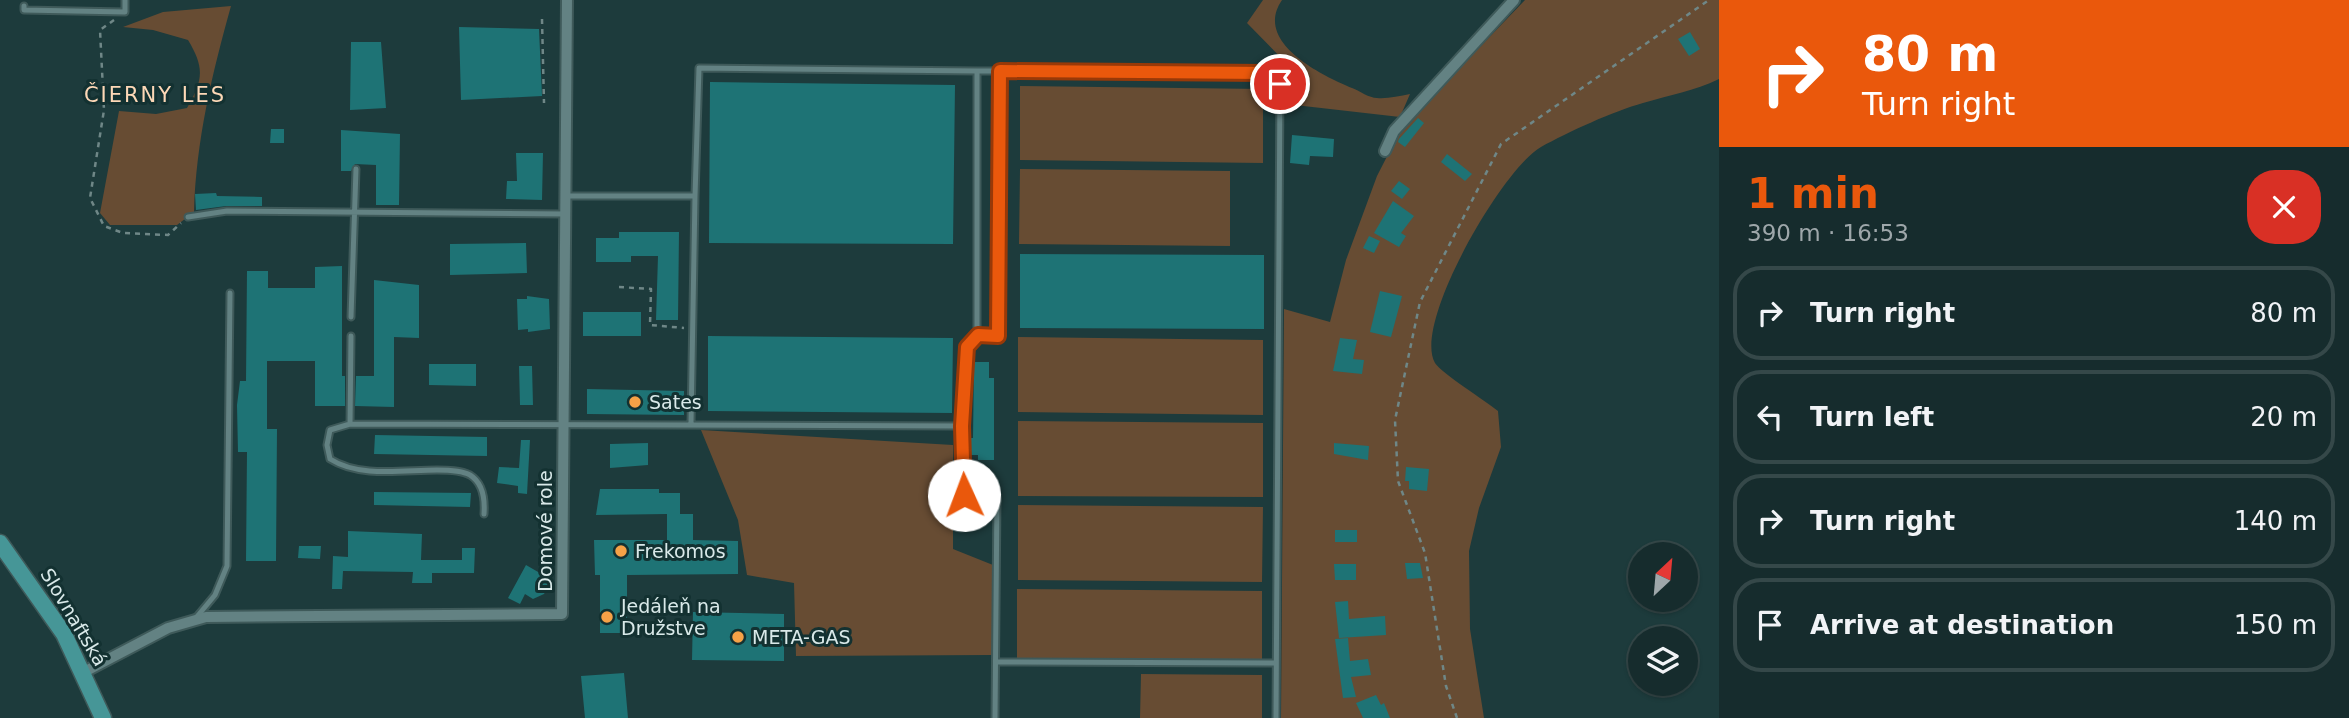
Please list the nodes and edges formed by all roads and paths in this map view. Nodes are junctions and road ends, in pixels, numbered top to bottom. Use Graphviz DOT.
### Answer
graph roads {
  1 [pos="125,0"];
  2 [pos="567,0"];
  3 [pos="1514,0"];
  4 [pos="1709,0"];
  5 [pos="24,6"];
  6 [pos="125,12"];
  7 [pos="542,19"];
  8 [pos="977,71"];
  9 [pos="1000,71"];
  10 [pos="544,103"];
  11 [pos="1385,151"];
  12 [pos="356,169"];
  13 [pos="566,196"];
  14 [pos="695,196"];
  15 [pos="355,212"];
  16 [pos="565,214"];
  17 [pos="188,217"];
  18 [pos="619,287"];
  19 [pos="230,293"];
  20 [pos="351,317"];
  21 [pos="693,329"];
  22 [pos="978,335"];
  23 [pos="351,336"];
  24 [pos="691,423"];
  25 [pos="350,424"];
  26 [pos="564,424"];
  27 [pos="962,426"];
  28 [pos="484,514"];
  29 [pos="0,543"];
  30 [pos="195,619"];
  31 [pos="996,662"];
  32 [pos="1276,663"];
  33 [pos="84,672"];
  34 [pos="103,718"];
  35 [pos="995,718"];
  36 [pos="1276,718"];
  37 [pos="1457,718"];
  1 -- 6 [label="lane"];
  2 -- 13 [label="street, Domové role"];
  3 -- 11 [label="street"];
  4 -- 37 [label="path"];
  5 -- 6 [label="lane"];
  6 -- 17 [label="path"];
  7 -- 10 [label="path"];
  8 -- 9 [label="lane"];
  8 -- 14 [label="lane"];
  8 -- 22 [label="lane"];
  9 -- 22 [label="lane"];
  9 -- 32 [label="lane"];
  12 -- 15 [label="lane"];
  13 -- 14 [label="lane"];
  13 -- 16 [label="street, Domové role"];
  14 -- 21 [label="lane"];
  15 -- 16 [label="lane"];
  15 -- 17 [label="lane"];
  15 -- 20 [label="lane"];
  16 -- 26 [label="street, Domové role"];
  18 -- 21 [label="path"];
  19 -- 30 [label="lane"];
  21 -- 24 [label="lane"];
  22 -- 27 [label="lane"];
  23 -- 25 [label="lane"];
  24 -- 26 [label="lane"];
  24 -- 27 [label="lane"];
  25 -- 26 [label="lane"];
  25 -- 28 [label="lane"];
  26 -- 30 [label="street, Domové role"];
  27 -- 31 [label="lane"];
  29 -- 33 [label="main road, Slovnaftská"];
  30 -- 33 [label="street, Domové role"];
  31 -- 32 [label="lane"];
  31 -- 35 [label="lane"];
  32 -- 36 [label="lane"];
  33 -- 34 [label="main road, Slovnaftská"];
}
